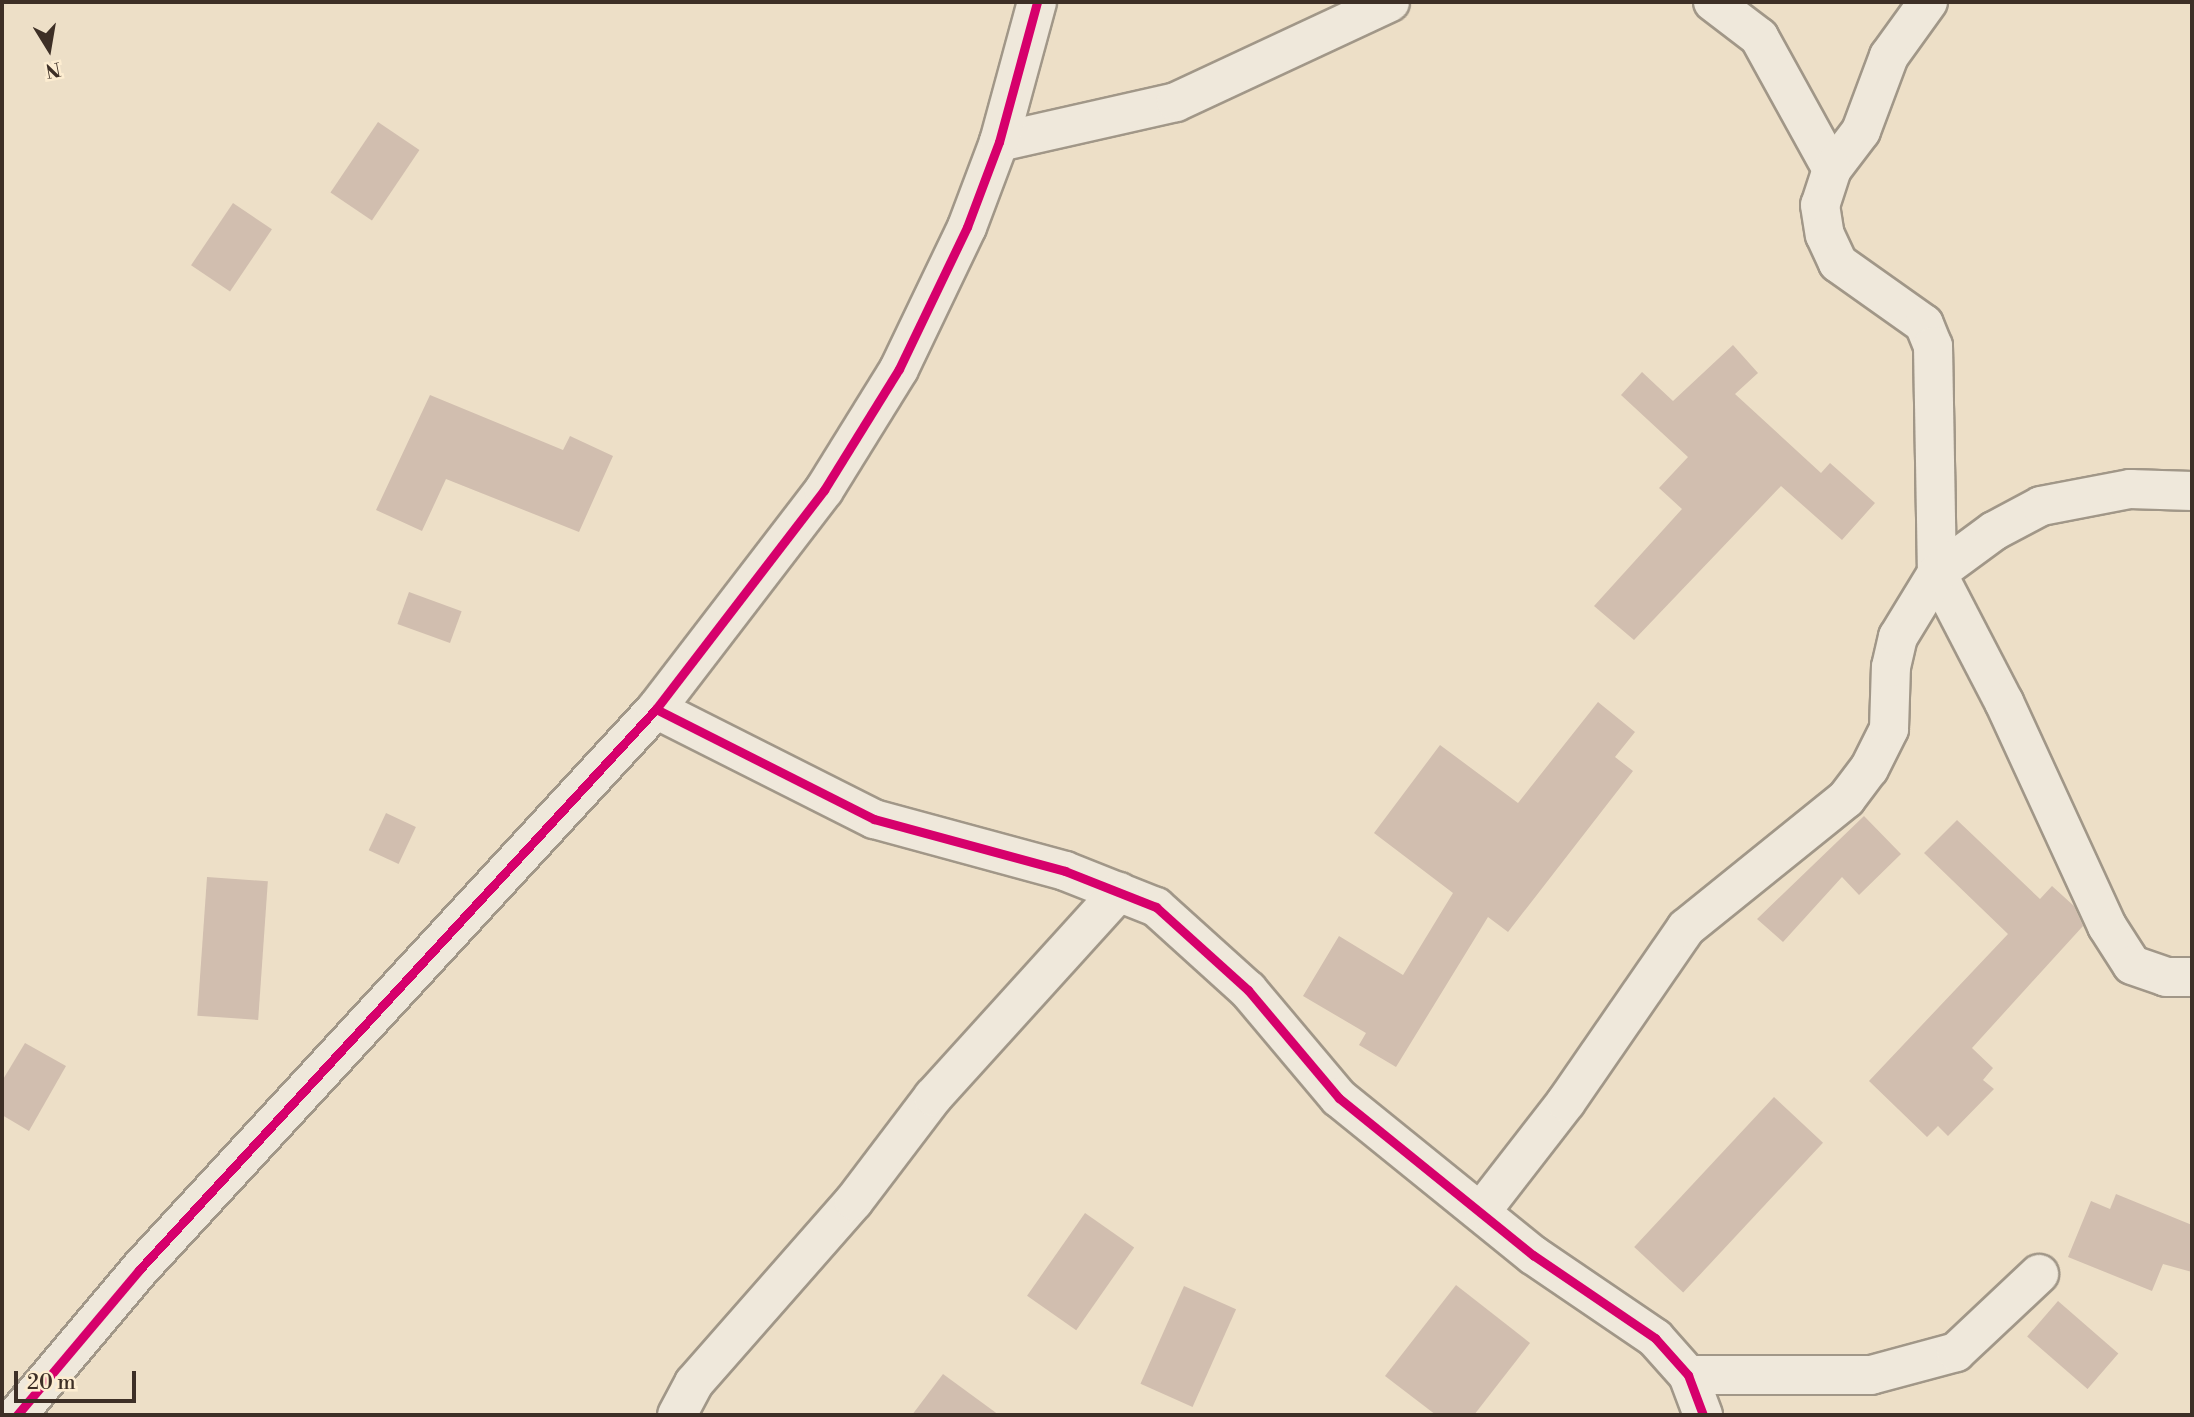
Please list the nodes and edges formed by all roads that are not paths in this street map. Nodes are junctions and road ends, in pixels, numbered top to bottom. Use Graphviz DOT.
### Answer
graph roads {
  1 [pos="1037,2"];
  2 [pos="1390,2"];
  3 [pos="1713,2"];
  4 [pos="1928,2"];
  5 [pos="999,142"];
  6 [pos="1832,169"];
  7 [pos="2185,483"];
  8 [pos="1937,573"];
  9 [pos="656,709"];
  10 [pos="1119,892"];
  11 [pos="2192,977"];
  12 [pos="1483,1209"];
  13 [pos="2039,1274"];
  14 [pos="1688,1375"];
  15 [pos="17,1415"];
  16 [pos="677,1415"];
  17 [pos="1703,1415"];
  1 -- 5 [label="street"];
  2 -- 5 [label="street"];
  3 -- 6 [label="street"];
  4 -- 6 [label="street"];
  5 -- 9 [label="street"];
  6 -- 8 [label="street"];
  7 -- 8 [label="street"];
  8 -- 11 [label="street"];
  8 -- 12 [label="street"];
  9 -- 10 [label="street"];
  9 -- 15 [label="street"];
  10 -- 12 [label="street"];
  10 -- 16 [label="street"];
  12 -- 14 [label="street"];
  13 -- 14 [label="street"];
  14 -- 17 [label="street"];
}
